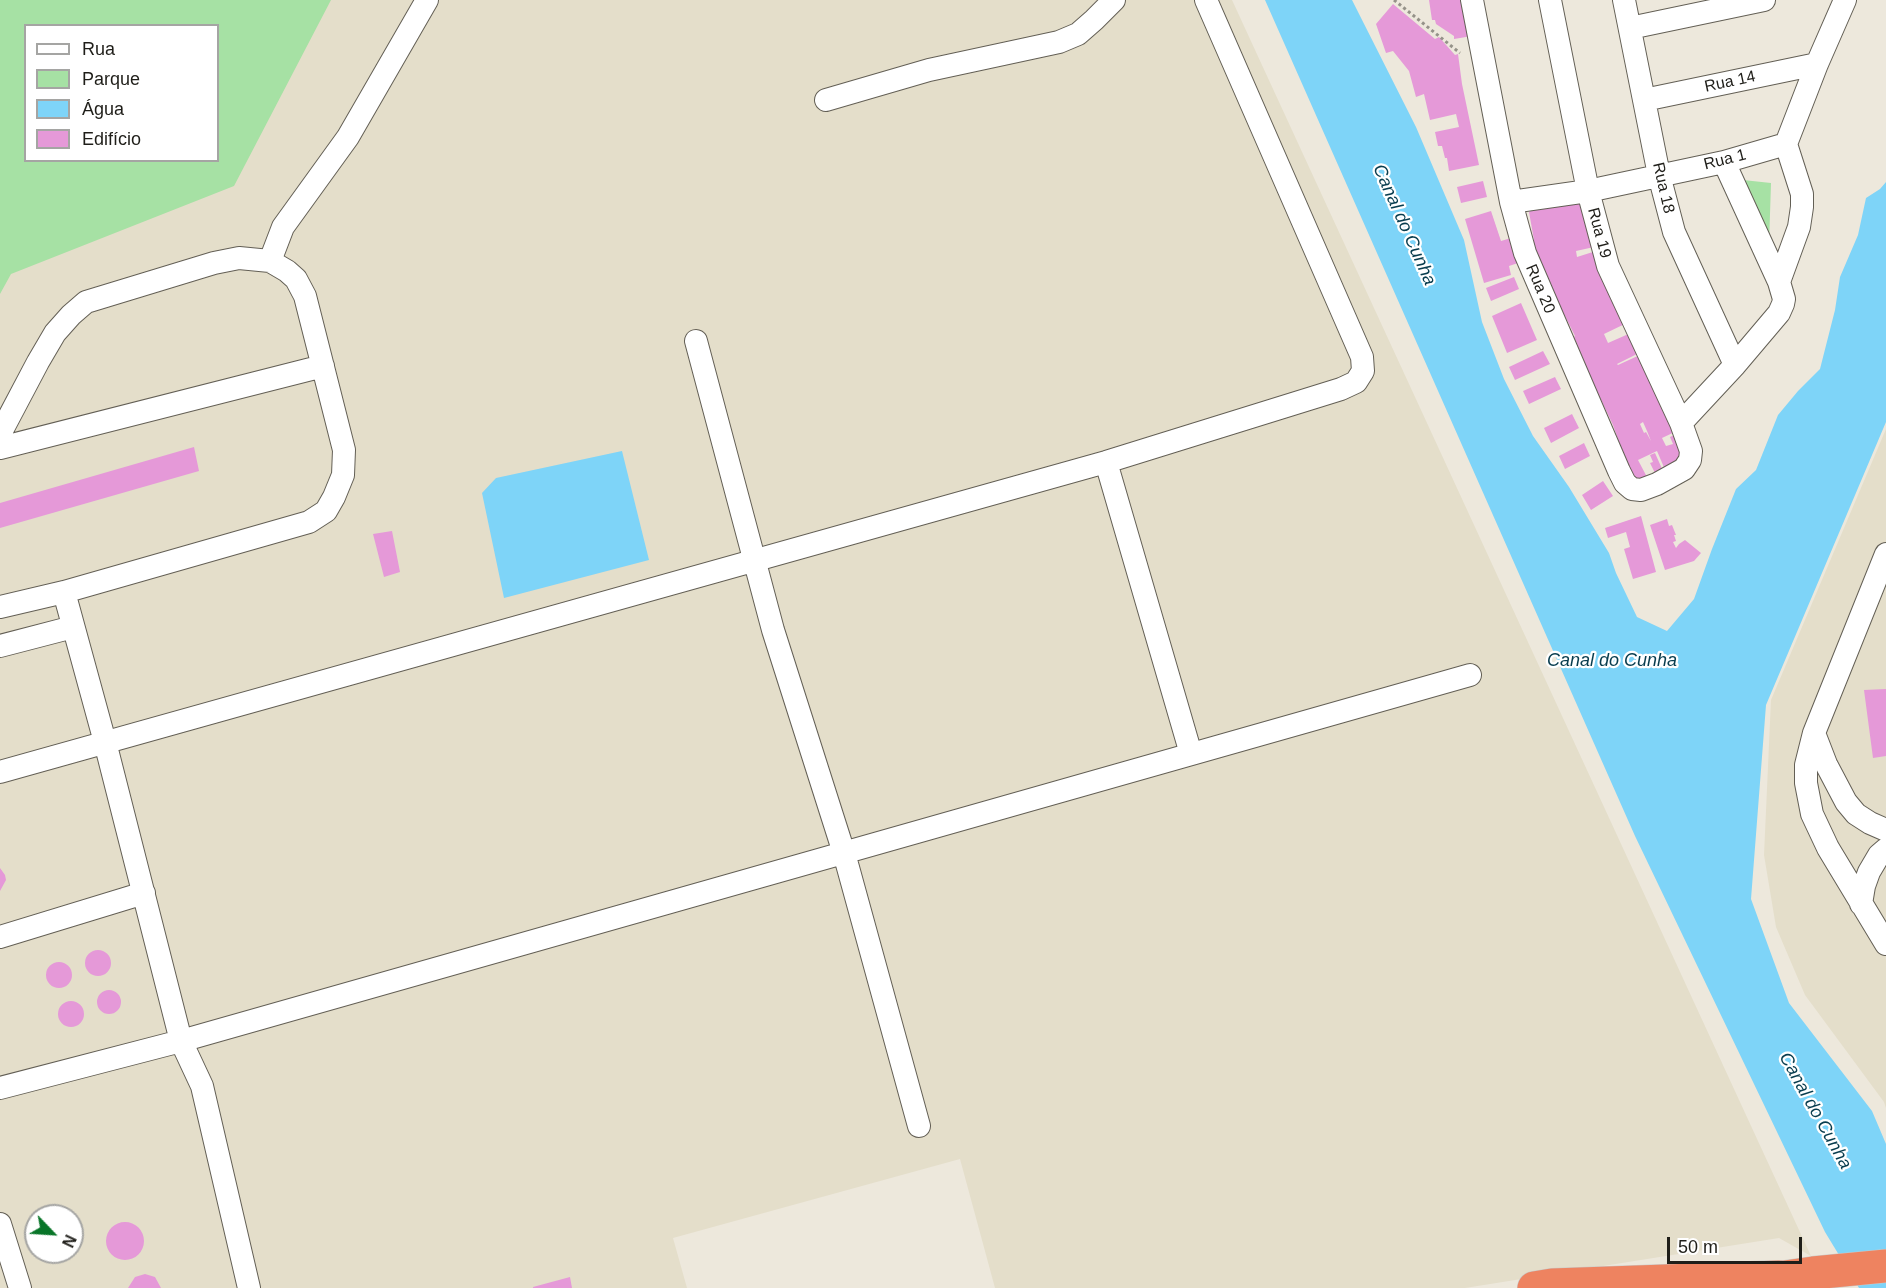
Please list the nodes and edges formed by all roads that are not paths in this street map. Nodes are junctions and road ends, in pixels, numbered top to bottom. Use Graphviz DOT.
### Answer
graph roads {
  1 [pos="427,0"];
  2 [pos="1114,0"];
  3 [pos="1206,0"];
  4 [pos="1472,0"];
  5 [pos="1550,0"];
  6 [pos="1624,0"];
  7 [pos="1764,0"];
  8 [pos="1845,0"];
  9 [pos="1630,28"];
  10 [pos="1817,64"];
  11 [pos="826,100"];
  12 [pos="1644,100"];
  13 [pos="1786,144"];
  14 [pos="1724,162"];
  15 [pos="1659,175"];
  16 [pos="1588,191"];
  17 [pos="1511,202"];
  18 [pos="270,261"];
  19 [pos="1779,282"];
  20 [pos="696,341"];
  21 [pos="1735,365"];
  22 [pos="323,366"];
  23 [pos="1681,423"];
  24 [pos="0,434"];
  25 [pos="0,448"];
  26 [pos="1691,451"];
  27 [pos="1106,462"];
  28 [pos="1886,554"];
  29 [pos="755,560"];
  30 [pos="63,592"];
  31 [pos="0,607"];
  32 [pos="73,627"];
  33 [pos="0,646"];
  34 [pos="1470,675"];
  35 [pos="1814,733"];
  36 [pos="105,742"];
  37 [pos="1191,754"];
  38 [pos="0,772"];
  39 [pos="1886,830"];
  40 [pos="1886,849"];
  41 [pos="844,853"];
  42 [pos="144,893"];
  43 [pos="1861,904"];
  44 [pos="0,937"];
  45 [pos="1884,938"];
  46 [pos="181,1041"];
  47 [pos="0,1088"];
  48 [pos="919,1126"];
  49 [pos="0,1224"];
  50 [pos="1886,1266"];
  51 [pos="1779,1277"];
  52 [pos="20,1288"];
  53 [pos="249,1288"];
  54 [pos="1537,1288"];
  55 [pos="1710,1288"];
  1 -- 18 [label="street"];
  2 -- 11 [label="street"];
  3 -- 27 [label="street"];
  4 -- 17 [label="street, Rua 20"];
  5 -- 16 [label="street, Rua 19"];
  6 -- 9 [label="street, Rua 18"];
  7 -- 9 [label="street"];
  8 -- 10 [label="street"];
  9 -- 12 [label="street, Rua 18"];
  10 -- 12 [label="street, Rua 14"];
  10 -- 13 [label="street"];
  12 -- 15 [label="street, Rua 18"];
  13 -- 14 [label="street, Rua 1"];
  13 -- 19 [label="street"];
  14 -- 15 [label="street, Rua 1"];
  14 -- 19 [label="street"];
  15 -- 16 [label="street, Rua 1"];
  15 -- 21 [label="street, Rua 18"];
  16 -- 17 [label="street, Rua 1"];
  16 -- 23 [label="street, Rua 19"];
  17 -- 26 [label="street, Rua 20"];
  18 -- 22 [label="street"];
  18 -- 24 [label="street"];
  19 -- 21 [label="street"];
  20 -- 29 [label="street"];
  21 -- 23 [label="street"];
  22 -- 25 [label="street"];
  22 -- 30 [label="street"];
  23 -- 26 [label="street, Rua 19"];
  27 -- 29 [label="street"];
  27 -- 37 [label="street"];
  28 -- 35 [label="street"];
  29 -- 36 [label="street"];
  29 -- 41 [label="street"];
  30 -- 31 [label="street"];
  30 -- 32 [label="street"];
  32 -- 33 [label="street"];
  32 -- 36 [label="street"];
  34 -- 37 [label="street"];
  35 -- 39 [label="street"];
  35 -- 43 [label="street"];
  36 -- 38 [label="street"];
  36 -- 42 [label="street"];
  37 -- 41 [label="street"];
  40 -- 43 [label="street"];
  41 -- 46 [label="street"];
  41 -- 48 [label="street"];
  42 -- 44 [label="street"];
  42 -- 46 [label="street"];
  43 -- 45 [label="street"];
  46 -- 47 [label="street"];
  46 -- 53 [label="street"];
  49 -- 52 [label="street"];
  50 -- 51 [label="highway"];
  51 -- 54 [label="highway"];
  51 -- 55 [label="highway"];
}
